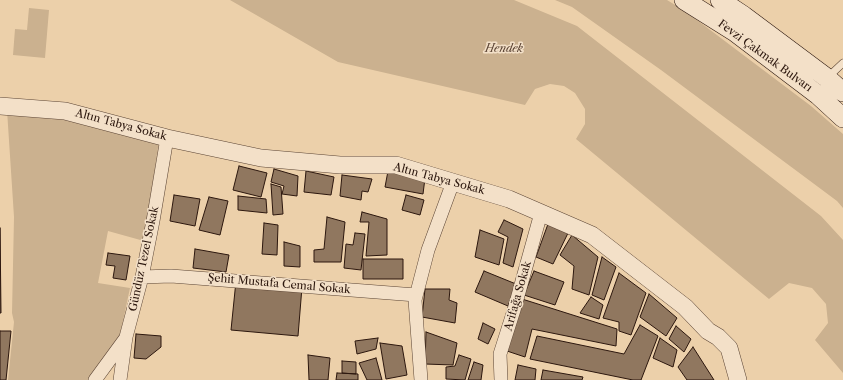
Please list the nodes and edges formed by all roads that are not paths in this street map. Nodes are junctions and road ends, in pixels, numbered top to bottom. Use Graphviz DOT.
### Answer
graph roads {
  1 [pos="684,0"];
  2 [pos="720,0"];
  3 [pos="843,63"];
  4 [pos="827,78"];
  5 [pos="843,92"];
  6 [pos="0,106"];
  7 [pos="843,118"];
  8 [pos="167,138"];
  9 [pos="453,182"];
  10 [pos="542,213"];
  11 [pos="142,277"];
  12 [pos="416,295"];
  13 [pos="126,337"];
  14 [pos="95,380"];
  15 [pos="120,380"];
  16 [pos="421,380"];
  17 [pos="501,380"];
  18 [pos="738,380"];
  1 -- 7 [label="main road, Fevzi Çakmak Bulvarı"];
  2 -- 4 [label="main road, Fevzi Çakmak Bulvarı"];
  3 -- 4 [label="lane"];
  4 -- 5 [label="main road, Fevzi Çakmak Bulvarı"];
  6 -- 8 [label="street, Altın Tabya Sokak"];
  8 -- 9 [label="street, Altın Tabya Sokak"];
  8 -- 11 [label="street, Gündüz Tezel Sokak"];
  9 -- 10 [label="street, Altın Tabya Sokak"];
  9 -- 12 [label="street"];
  10 -- 17 [label="street, Arifağa Sokak"];
  10 -- 18 [label="street, Altın Tabya Sokak"];
  11 -- 12 [label="street, Şehit Mustafa Cemal Sokak"];
  11 -- 13 [label="street, Gündüz Tezel Sokak"];
  12 -- 16 [label="street"];
  13 -- 14 [label="street"];
  13 -- 15 [label="street, Gündüz Tezel Sokak"];
}
